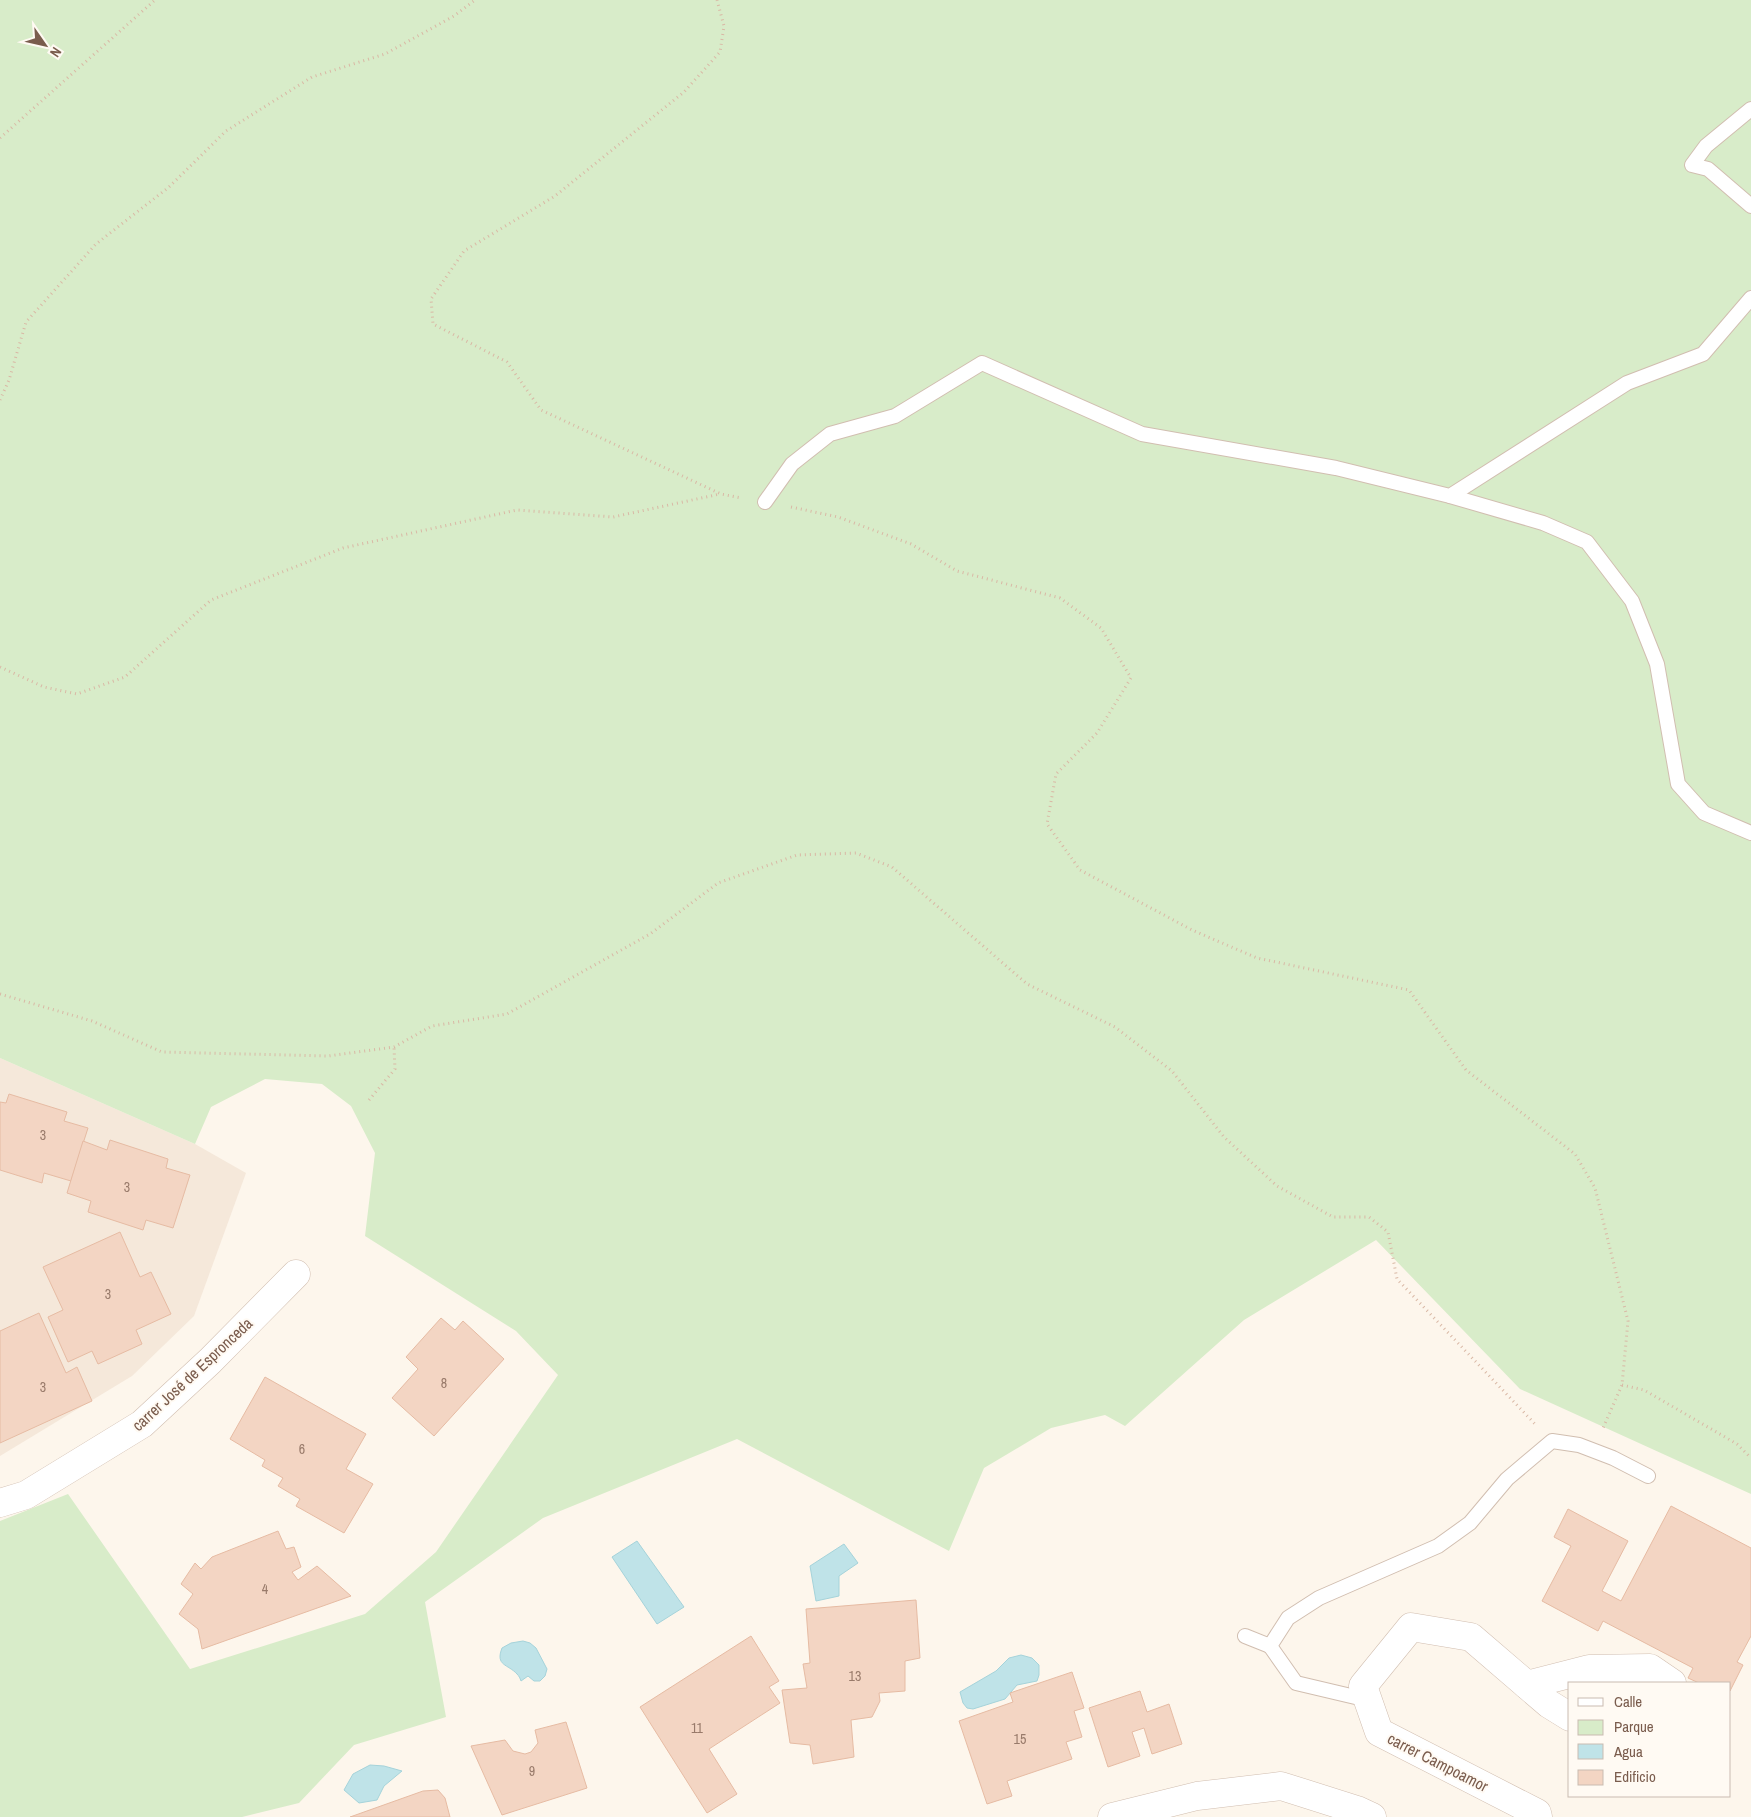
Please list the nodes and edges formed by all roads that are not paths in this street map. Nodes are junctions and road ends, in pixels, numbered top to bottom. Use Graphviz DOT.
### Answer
graph roads {
  1 [pos="1751,109"];
  2 [pos="1751,206"];
  3 [pos="1751,298"];
  4 [pos="1450,496"];
  5 [pos="765,502"];
  6 [pos="1751,832"];
  7 [pos="296,1274"];
  8 [pos="1648,1476"];
  9 [pos="0,1503"];
  10 [pos="1244,1636"];
  11 [pos="1270,1646"];
  12 [pos="1671,1682"];
  13 [pos="1527,1685"];
  14 [pos="1368,1700"];
  15 [pos="1568,1715"];
  16 [pos="1112,1817"];
  17 [pos="1372,1817"];
  18 [pos="1538,1817"];
  1 -- 2 [label="lane"];
  3 -- 4 [label="lane"];
  4 -- 5 [label="lane"];
  4 -- 6 [label="lane"];
  7 -- 9 [label="street, carrer José de Espronceda"];
  8 -- 11 [label="lane"];
  10 -- 11 [label="lane"];
  11 -- 14 [label="lane"];
  12 -- 13 [label="street"];
  13 -- 14 [label="street, carrer Campoamor"];
  13 -- 15 [label="street, carrer Campoamor"];
  14 -- 18 [label="street, carrer Campoamor"];
  16 -- 17 [label="street"];
}
